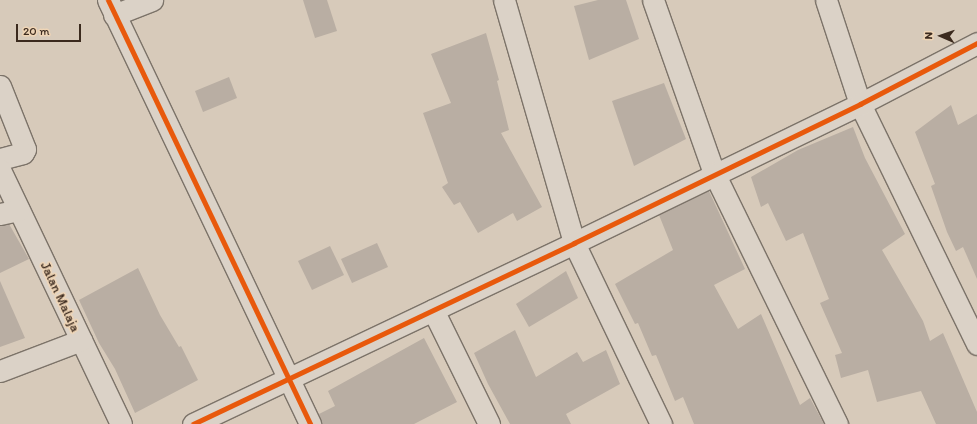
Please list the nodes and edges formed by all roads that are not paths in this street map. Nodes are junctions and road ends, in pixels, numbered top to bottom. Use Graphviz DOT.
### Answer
graph roads {
  1 [pos="152,0"];
  2 [pos="504,0"];
  3 [pos="653,0"];
  4 [pos="826,0"];
  5 [pos="111,7"];
  6 [pos="977,43"];
  7 [pos="0,86"];
  8 [pos="860,104"];
  9 [pos="0,158"];
  10 [pos="0,170"];
  11 [pos="714,173"];
  12 [pos="9,212"];
  13 [pos="574,243"];
  14 [pos="433,310"];
  15 [pos="81,340"];
  16 [pos="977,344"];
  17 [pos="0,371"];
  18 [pos="288,379"];
  19 [pos="121,424"];
  20 [pos="193,424"];
  21 [pos="310,424"];
  22 [pos="488,424"];
  23 [pos="661,424"];
  24 [pos="837,424"];
  1 -- 5 [label="street"];
  2 -- 13 [label="street"];
  3 -- 11 [label="street"];
  4 -- 8 [label="street"];
  5 -- 18 [label="street"];
  6 -- 8 [label="street"];
  7 -- 9 [label="street"];
  8 -- 11 [label="street"];
  8 -- 16 [label="street"];
  10 -- 12 [label="street, Jalan Malaja"];
  11 -- 13 [label="street"];
  11 -- 24 [label="street"];
  12 -- 15 [label="street, Jalan Malaja"];
  13 -- 14 [label="street"];
  13 -- 23 [label="street"];
  14 -- 18 [label="street"];
  14 -- 22 [label="street"];
  15 -- 17 [label="street"];
  15 -- 19 [label="street, Jalan Malaja"];
  18 -- 20 [label="street"];
  18 -- 21 [label="street"];
}
